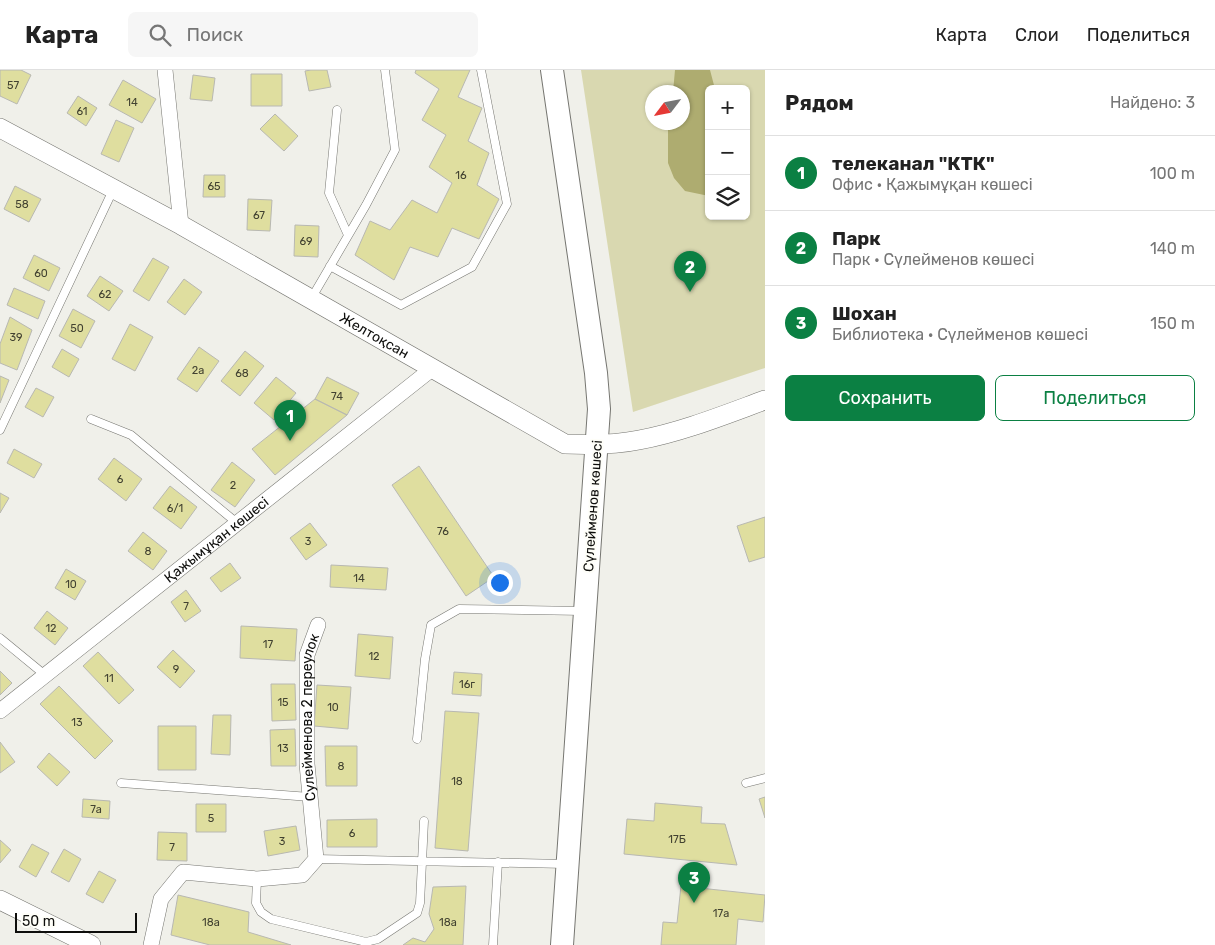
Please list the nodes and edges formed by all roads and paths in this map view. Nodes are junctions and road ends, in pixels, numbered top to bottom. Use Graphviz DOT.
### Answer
graph roads {
  1 [pos="165,70"];
  2 [pos="385,70"];
  3 [pos="481,70"];
  4 [pos="552,70"];
  5 [pos="337,110"];
  6 [pos="0,128"];
  7 [pos="114,189"];
  8 [pos="181,225"];
  9 [pos="348,236"];
  10 [pos="330,266"];
  11 [pos="311,299"];
  12 [pos="433,368"];
  13 [pos="765,400"];
  14 [pos="91,419"];
  15 [pos="0,430"];
  16 [pos="597,445"];
  17 [pos="237,523"];
  18 [pos="585,611"];
  19 [pos="318,625"];
  20 [pos="0,638"];
  21 [pos="45,675"];
  22 [pos="0,711"];
  23 [pos="417,739"];
  24 [pos="765,778"];
  25 [pos="121,783"];
  26 [pos="746,784"];
  27 [pos="310,797"];
  28 [pos="424,820"];
  29 [pos="316,859"];
  30 [pos="422,860"];
  31 [pos="498,862"];
  32 [pos="568,864"];
  33 [pos="257,879"];
  34 [pos="0,900"];
  35 [pos="91,945"];
  36 [pos="151,945"];
  37 [pos="493,945"];
  38 [pos="562,945"];
  1 -- 8 [label="street"];
  2 -- 9 [label="lane"];
  3 -- 10 [label="lane"];
  4 -- 16 [label="main road, Сүлейменов көшесі"];
  5 -- 9 [label="lane"];
  6 -- 7 [label="street, Желтоқсан"];
  7 -- 8 [label="street, Желтоқсан"];
  7 -- 15 [label="lane"];
  8 -- 11 [label="street, Желтоқсан"];
  9 -- 10 [label="lane"];
  10 -- 11 [label="lane"];
  11 -- 12 [label="street, Желтоқсан"];
  12 -- 16 [label="street, Желтоқсан"];
  12 -- 17 [label="street, Қажымұқан көшесі"];
  13 -- 16 [label="street, Желтоқсан"];
  14 -- 17 [label="lane"];
  16 -- 18 [label="main road, Сүлейменов көшесі"];
  17 -- 21 [label="street, Қажымұқан көшесі"];
  18 -- 23 [label="lane"];
  18 -- 32 [label="main road, Сүлейменов көшесі"];
  19 -- 27 [label="street, Сулейменова 2 переулок"];
  20 -- 21 [label="lane"];
  21 -- 22 [label="street, Қажымұқан көшесі"];
  24 -- 26 [label="lane"];
  25 -- 27 [label="lane"];
  27 -- 29 [label="street, Сулейменова 2 переулок"];
  28 -- 30 [label="lane"];
  29 -- 30 [label="lane"];
  29 -- 33 [label="street"];
  30 -- 31 [label="lane"];
  30 -- 33 [label="lane"];
  31 -- 32 [label="lane"];
  31 -- 37 [label="lane"];
  32 -- 38 [label="main road, Сүлейменов көшесі"];
  33 -- 36 [label="street"];
  34 -- 35 [label="street"];
}
